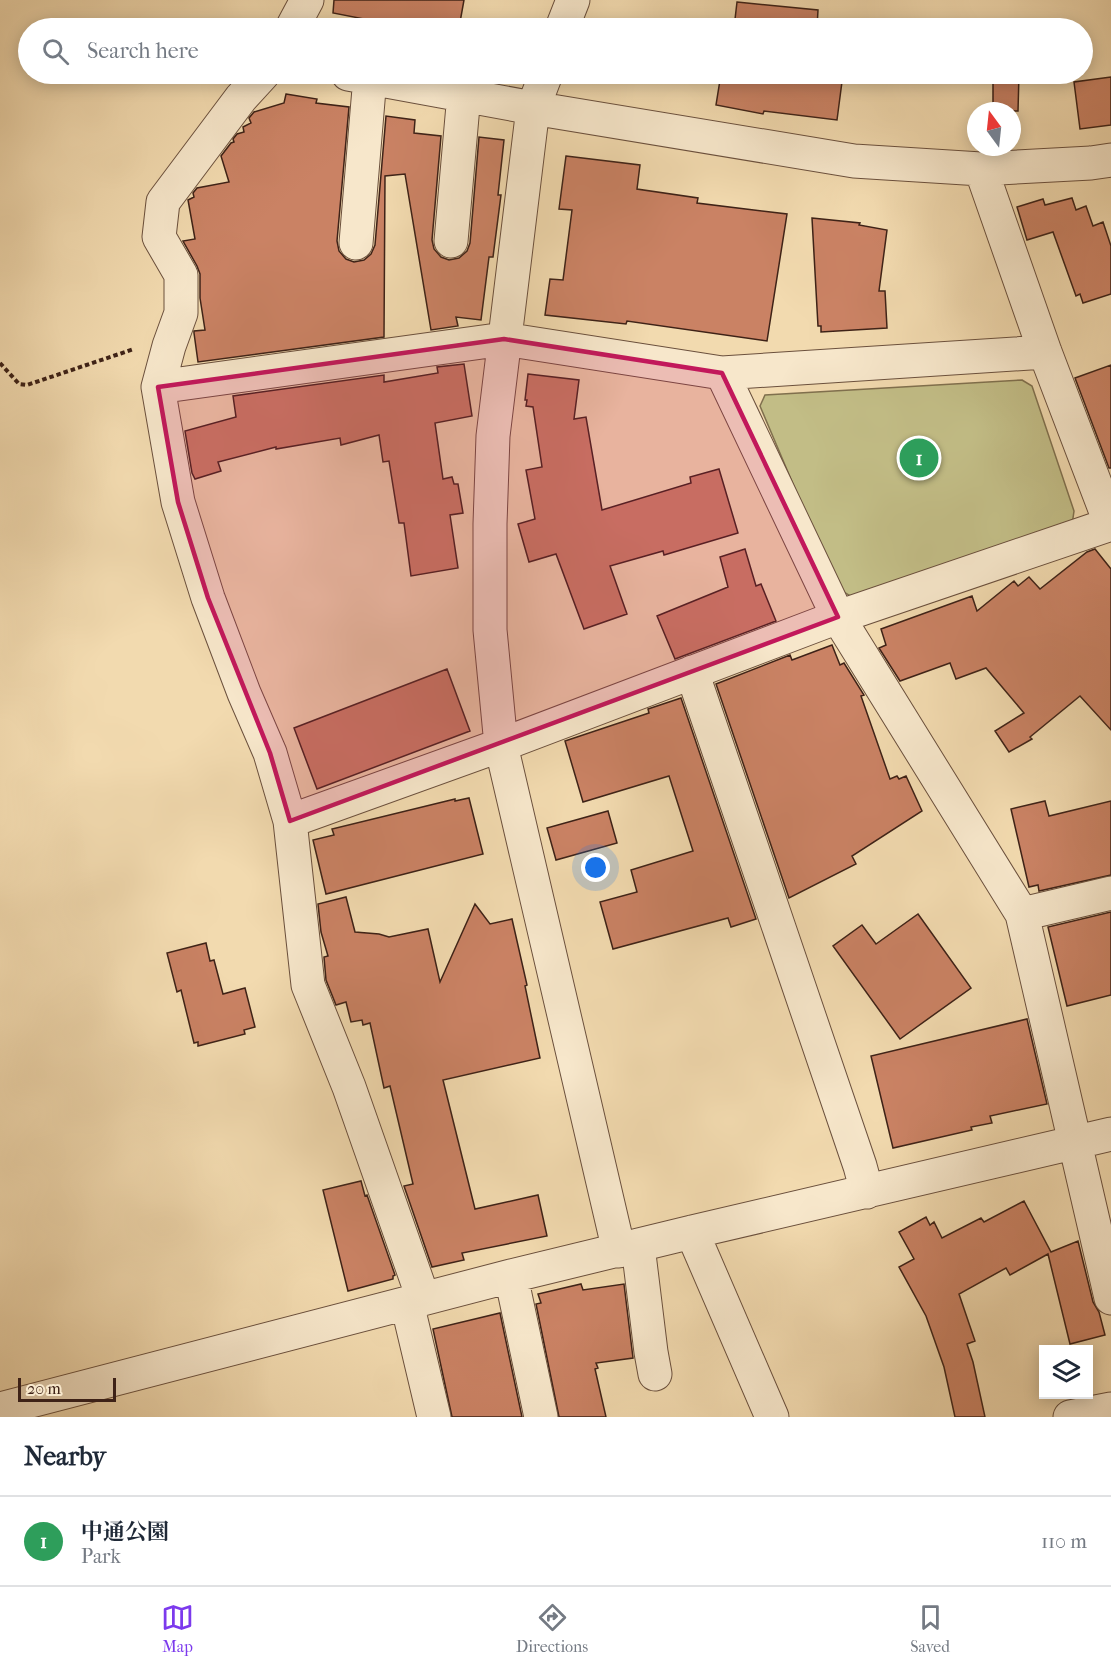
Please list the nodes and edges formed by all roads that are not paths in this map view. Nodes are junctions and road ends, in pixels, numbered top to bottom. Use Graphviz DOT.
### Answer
graph roads {
  1 [pos="306,0"];
  2 [pos="573,0"];
  3 [pos="297,18"];
  4 [pos="566,18"];
  5 [pos="254,84"];
  6 [pos="359,84"];
  7 [pos="409,84"];
  8 [pos="542,84"];
  9 [pos="464,94"];
  10 [pos="533,108"];
  11 [pos="1111,160"];
  12 [pos="981,169"];
  13 [pos="451,241"];
  14 [pos="356,243"];
  15 [pos="504,339"];
  16 [pos="1045,352"];
  17 [pos="722,373"];
  18 [pos="158,387"];
  19 [pos="1111,525"];
  20 [pos="838,617"];
  21 [pos="692,672"];
  22 [pos="501,745"];
  23 [pos="290,821"];
  24 [pos="1111,893"];
  25 [pos="1022,914"];
  26 [pos="1111,1134"];
  27 [pos="1076,1142"];
  28 [pos="867,1192"];
  29 [pos="692,1232"];
  30 [pos="629,1248"];
  31 [pos="511,1276"];
  32 [pos="1111,1298"];
  33 [pos="415,1301"];
  34 [pos="655,1374"];
  35 [pos="0,1409"];
  36 [pos="1111,1409"];
  37 [pos="434,1417"];
  38 [pos="541,1417"];
  39 [pos="772,1417"];
  40 [pos="1070,1417"];
  1 -- 3 [label="street"];
  2 -- 4 [label="street"];
  5 -- 18 [label="street"];
  6 -- 14 [label="street"];
  7 -- 9 [label="street"];
  8 -- 10 [label="street"];
  9 -- 10 [label="street"];
  9 -- 13 [label="street"];
  10 -- 12 [label="street"];
  10 -- 15 [label="street"];
  11 -- 12 [label="street"];
  12 -- 16 [label="street"];
  15 -- 17 [label="street"];
  15 -- 18 [label="street"];
  15 -- 22 [label="street"];
  16 -- 17 [label="street"];
  16 -- 19 [label="street"];
  17 -- 20 [label="street"];
  18 -- 23 [label="street"];
  19 -- 20 [label="street"];
  20 -- 21 [label="street"];
  20 -- 25 [label="street"];
  21 -- 22 [label="street"];
  21 -- 28 [label="street"];
  22 -- 23 [label="street"];
  22 -- 30 [label="street"];
  23 -- 33 [label="street"];
  24 -- 25 [label="street"];
  25 -- 27 [label="street"];
  26 -- 27 [label="street"];
  27 -- 28 [label="street"];
  27 -- 32 [label="street"];
  28 -- 29 [label="street"];
  29 -- 30 [label="street"];
  29 -- 39 [label="street"];
  30 -- 31 [label="street"];
  30 -- 34 [label="street"];
  31 -- 33 [label="street"];
  31 -- 38 [label="street"];
  33 -- 35 [label="street"];
  33 -- 37 [label="street"];
  36 -- 40 [label="street"];
}
